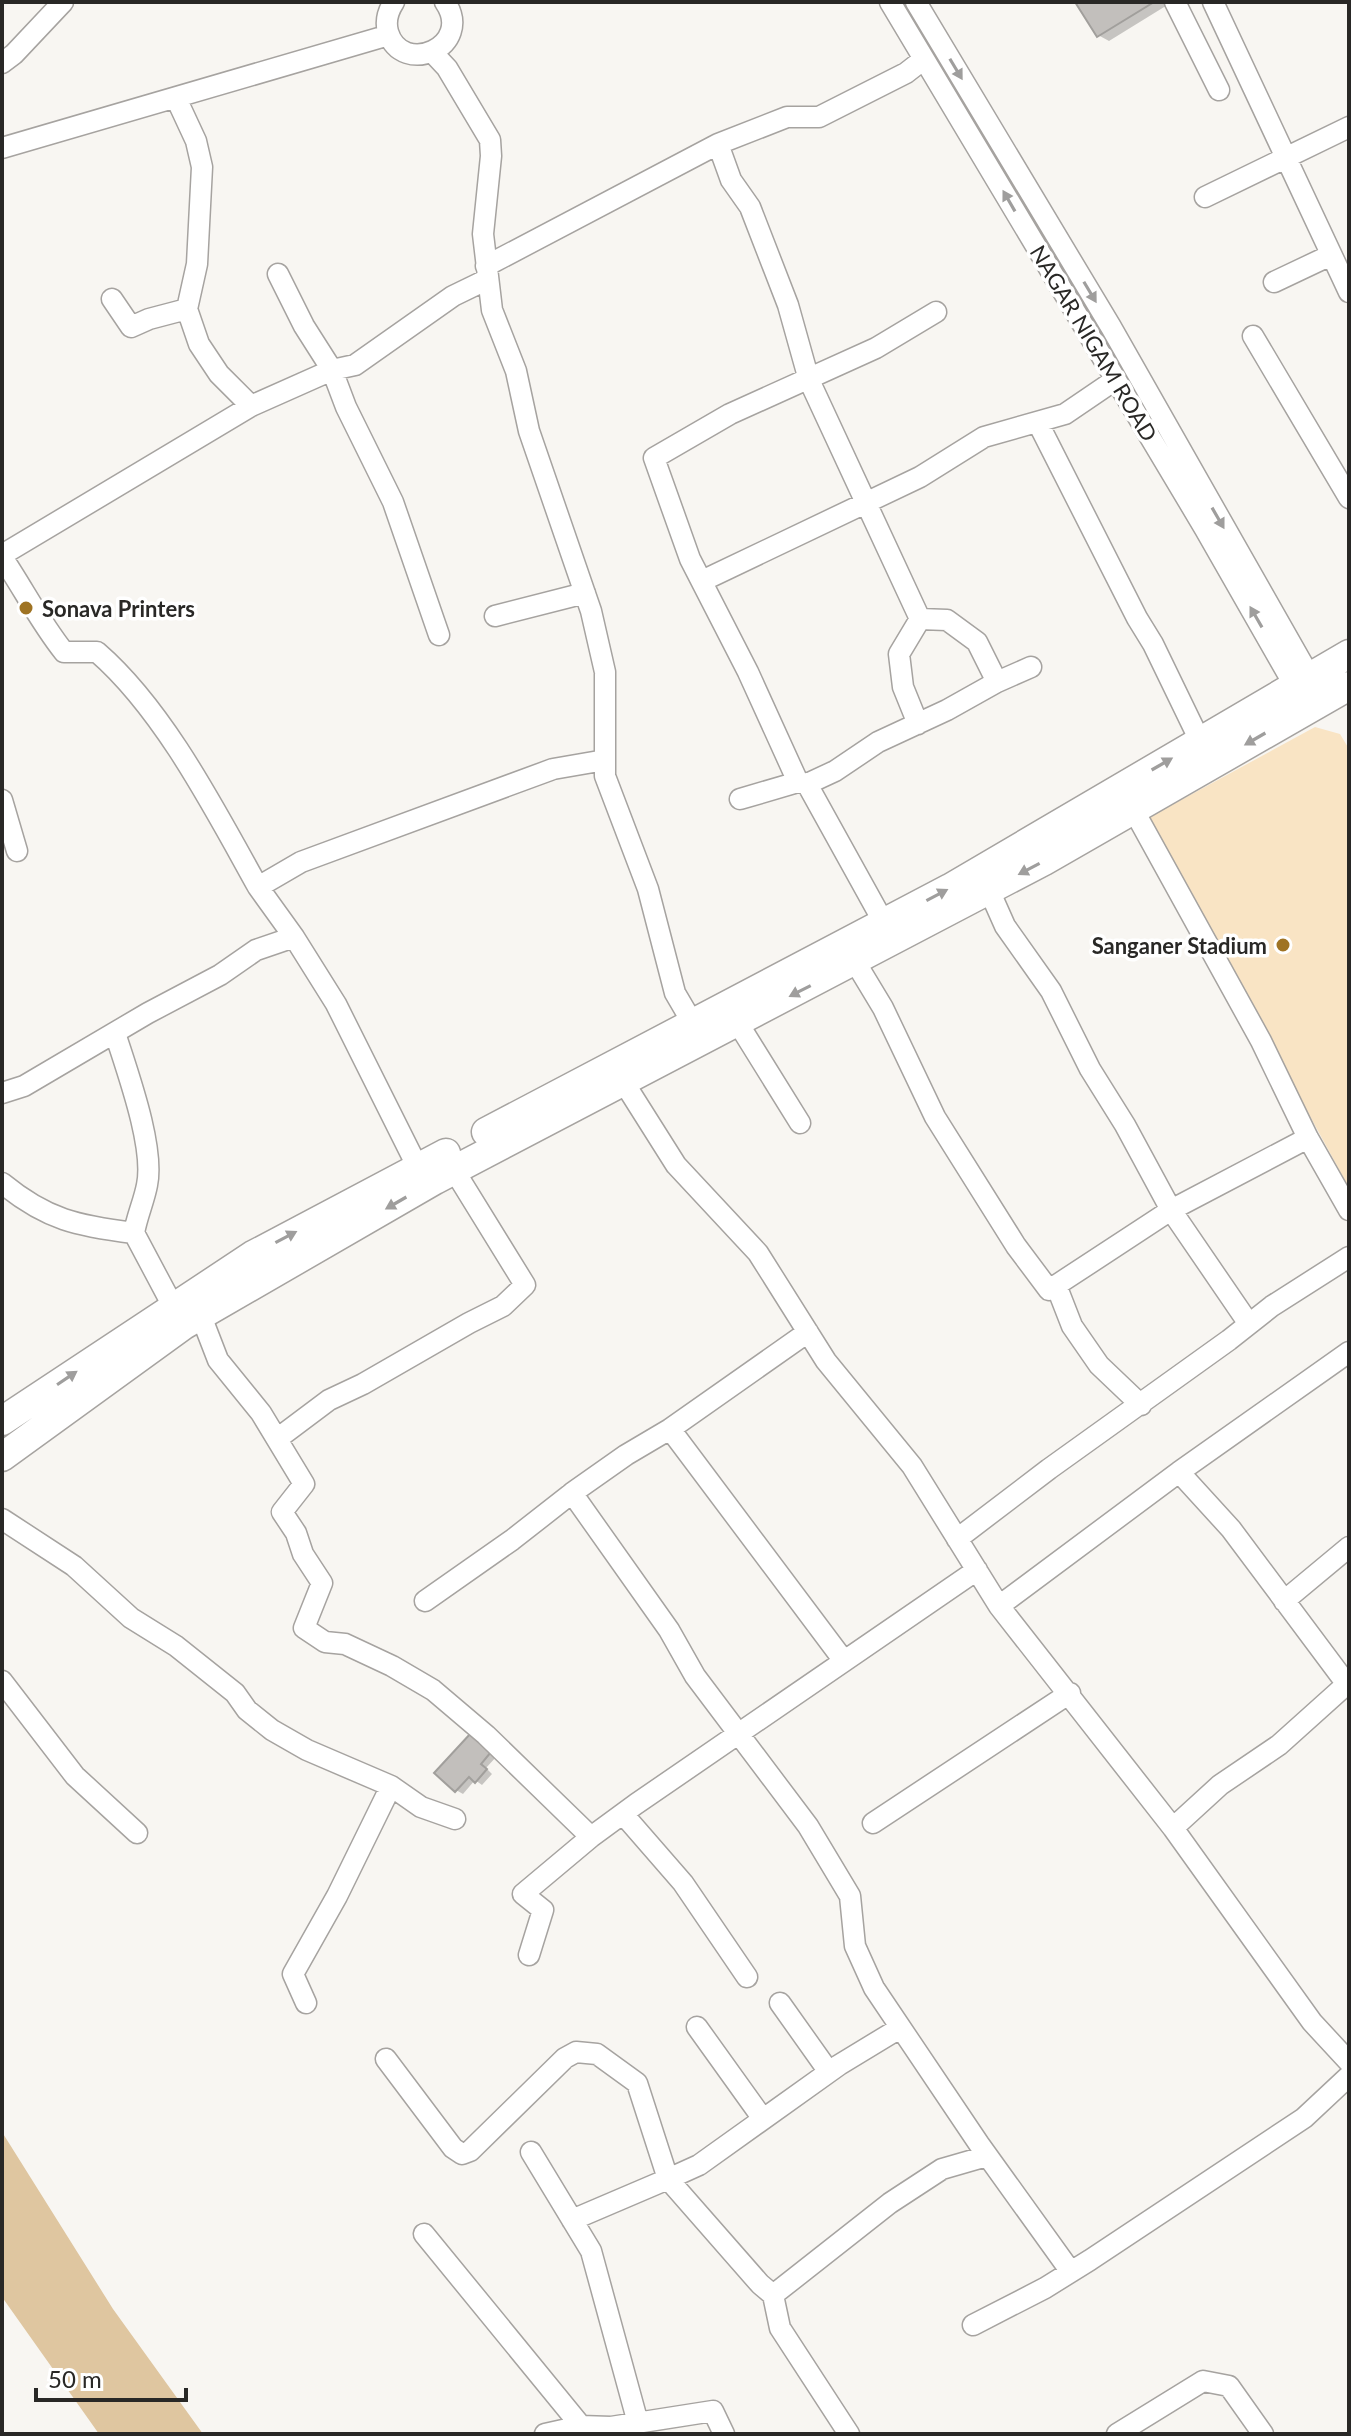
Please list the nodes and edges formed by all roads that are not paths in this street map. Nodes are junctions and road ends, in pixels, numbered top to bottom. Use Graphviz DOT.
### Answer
graph roads {
  1 [pos="63,2"];
  2 [pos="394,2"];
  3 [pos="890,2"];
  4 [pos="916,2"];
  5 [pos="1175,2"];
  6 [pos="1213,2"];
  7 [pos="453,4"];
  8 [pos="389,35"];
  9 [pos="432,52"];
  10 [pos="924,59"];
  11 [pos="2,63"];
  12 [pos="1219,90"];
  13 [pos="176,98"];
  14 [pos="1349,127"];
  15 [pos="718,144"];
  16 [pos="2,148"];
  17 [pos="1288,159"];
  18 [pos="1205,197"];
  19 [pos="1331,255"];
  20 [pos="487,272"];
  21 [pos="278,274"];
  22 [pos="1274,282"];
  23 [pos="1349,292"];
  24 [pos="112,299"];
  25 [pos="187,309"];
  26 [pos="936,312"];
  27 [pos="1253,336"];
  28 [pos="332,370"];
  29 [pos="809,380"];
  30 [pos="1115,380"];
  31 [pos="251,406"];
  32 [pos="1038,423"];
  33 [pos="1349,498"];
  34 [pos="866,503"];
  35 [pos="2,556"];
  36 [pos="702,581"];
  37 [pos="585,593"];
  38 [pos="495,616"];
  39 [pos="920,619"];
  40 [pos="439,635"];
  41 [pos="1349,654"];
  42 [pos="1031,667"];
  43 [pos="997,682"];
  44 [pos="1349,686"];
  45 [pos="1309,693"];
  46 [pos="918,724"];
  47 [pos="1200,741"];
  48 [pos="605,760"];
  49 [pos="802,783"];
  50 [pos="740,799"];
  51 [pos="2,800"];
  52 [pos="1133,809"];
  53 [pos="17,851"];
  54 [pos="258,887"];
  55 [pos="989,890"];
  56 [pos="884,923"];
  57 [pos="294,937"];
  58 [pos="849,953"];
  59 [pos="732,1014"];
  60 [pos="698,1032"];
  61 [pos="115,1033"];
  62 [pos="619,1074"];
  63 [pos="2,1093"];
  64 [pos="800,1123"];
  65 [pos="1308,1138"];
  66 [pos="418,1168"];
  67 [pos="454,1170"];
  68 [pos="2,1183"];
  69 [pos="1346,1194"];
  70 [pos="1171,1210"];
  71 [pos="134,1233"];
  72 [pos="1349,1257"];
  73 [pos="1056,1285"];
  74 [pos="183,1312"];
  75 [pos="1249,1324"];
  76 [pos="808,1332"];
  77 [pos="1349,1352"];
  78 [pos="1141,1405"];
  79 [pos="2,1421"];
  80 [pos="670,1429"];
  81 [pos="277,1439"];
  82 [pos="2,1457"];
  83 [pos="1179,1472"];
  84 [pos="572,1493"];
  85 [pos="6,1529"];
  86 [pos="957,1539"];
  87 [pos="1349,1547"];
  88 [pos="977,1570"];
  89 [pos="425,1601"];
  90 [pos="1284,1601"];
  91 [pos="999,1606"];
  92 [pos="844,1661"];
  93 [pos="2,1681"];
  94 [pos="1348,1686"];
  95 [pos="1070,1693"];
  96 [pos="739,1734"];
  97 [pos="391,1786"];
  98 [pos="623,1814"];
  99 [pos="455,1819"];
  100 [pos="873,1823"];
  101 [pos="1173,1828"];
  102 [pos="137,1833"];
  103 [pos="591,1837"];
  104 [pos="529,1955"];
  105 [pos="747,1977"];
  106 [pos="306,2003"];
  107 [pos="780,2003"];
  108 [pos="697,2027"];
  109 [pos="900,2028"];
  110 [pos="386,2059"];
  111 [pos="1349,2062"];
  112 [pos="829,2072"];
  113 [pos="1349,2076"];
  114 [pos="763,2119"];
  115 [pos="531,2152"];
  116 [pos="987,2156"];
  117 [pos="668,2179"];
  118 [pos="572,2220"];
  119 [pos="424,2234"];
  120 [pos="1071,2272"];
  121 [pos="773,2295"];
  122 [pos="973,2325"];
  123 [pos="638,2423"];
  124 [pos="581,2426"];
  125 [pos="545,2434"];
  126 [pos="724,2434"];
  127 [pos="849,2434"];
  128 [pos="1117,2434"];
  129 [pos="1263,2434"];
  1 -- 11 [label="street"];
  2 -- 8 [label="street"];
  3 -- 10 [label="street, NAGAR NIGAM ROAD"];
  4 -- 45 [label="street, NAGAR NIGAM ROAD, one-way"];
  5 -- 12 [label="street"];
  6 -- 17 [label="street"];
  7 -- 9 [label="street"];
  8 -- 9 [label="street"];
  8 -- 13 [label="street"];
  9 -- 20 [label="street"];
  10 -- 15 [label="street"];
  30 -- 10 [label="street, NAGAR NIGAM ROAD, one-way"];
  13 -- 16 [label="street"];
  13 -- 25 [label="street"];
  14 -- 17 [label="street"];
  15 -- 20 [label="street"];
  15 -- 29 [label="street"];
  17 -- 18 [label="street"];
  17 -- 19 [label="street"];
  19 -- 22 [label="street"];
  19 -- 23 [label="street"];
  20 -- 28 [label="street"];
  20 -- 37 [label="street"];
  21 -- 28 [label="street"];
  24 -- 25 [label="street"];
  25 -- 31 [label="street"];
  26 -- 29 [label="street"];
  27 -- 33 [label="street"];
  28 -- 31 [label="street"];
  28 -- 40 [label="street"];
  29 -- 34 [label="street"];
  29 -- 36 [label="street"];
  30 -- 32 [label="street"];
  45 -- 30 [label="street, NAGAR NIGAM ROAD, one-way"];
  31 -- 35 [label="street"];
  32 -- 34 [label="street"];
  32 -- 47 [label="street"];
  34 -- 36 [label="street"];
  34 -- 39 [label="street"];
  35 -- 54 [label="street"];
  36 -- 49 [label="street"];
  37 -- 38 [label="street"];
  37 -- 48 [label="street"];
  39 -- 43 [label="street"];
  39 -- 46 [label="street"];
  41 -- 45 [label="highway"];
  42 -- 43 [label="street"];
  43 -- 46 [label="street"];
  44 -- 45 [label="highway"];
  45 -- 47 [label="highway"];
  45 -- 52 [label="highway, one-way"];
  46 -- 49 [label="street"];
  56 -- 47 [label="highway, one-way"];
  48 -- 54 [label="street"];
  48 -- 60 [label="street"];
  49 -- 50 [label="street"];
  49 -- 56 [label="street"];
  51 -- 53 [label="street"];
  52 -- 55 [label="highway, one-way"];
  52 -- 65 [label="street"];
  54 -- 57 [label="street"];
  55 -- 58 [label="highway"];
  55 -- 70 [label="street"];
  56 -- 58 [label="highway"];
  57 -- 61 [label="street"];
  57 -- 66 [label="street"];
  58 -- 59 [label="highway"];
  58 -- 73 [label="street"];
  59 -- 60 [label="highway"];
  59 -- 64 [label="street"];
  60 -- 62 [label="highway"];
  61 -- 63 [label="street"];
  61 -- 71 [label="street"];
  62 -- 66 [label="highway"];
  62 -- 67 [label="highway"];
  62 -- 76 [label="street"];
  65 -- 69 [label="street"];
  65 -- 70 [label="street"];
  74 -- 66 [label="highway, one-way"];
  67 -- 74 [label="highway, one-way"];
  67 -- 81 [label="street"];
  68 -- 71 [label="street"];
  70 -- 73 [label="street"];
  70 -- 75 [label="street"];
  71 -- 74 [label="street"];
  72 -- 75 [label="street"];
  73 -- 78 [label="street"];
  79 -- 74 [label="highway, one-way"];
  74 -- 81 [label="street"];
  74 -- 82 [label="highway"];
  75 -- 78 [label="street"];
  76 -- 80 [label="street"];
  76 -- 86 [label="street"];
  77 -- 83 [label="street"];
  78 -- 86 [label="street"];
  80 -- 84 [label="street"];
  80 -- 92 [label="street"];
  81 -- 103 [label="street"];
  83 -- 90 [label="street"];
  83 -- 91 [label="street"];
  84 -- 89 [label="street"];
  84 -- 96 [label="street"];
  85 -- 97 [label="street"];
  86 -- 88 [label="street"];
  87 -- 90 [label="street"];
  88 -- 91 [label="street"];
  88 -- 92 [label="street"];
  90 -- 94 [label="street"];
  91 -- 95 [label="street"];
  92 -- 96 [label="street"];
  93 -- 102 [label="street"];
  94 -- 101 [label="street"];
  95 -- 100 [label="street"];
  95 -- 101 [label="street"];
  96 -- 98 [label="street"];
  96 -- 109 [label="street"];
  97 -- 99 [label="street"];
  97 -- 106 [label="street"];
  98 -- 103 [label="street"];
  98 -- 105 [label="street"];
  101 -- 111 [label="street"];
  103 -- 104 [label="street"];
  107 -- 112 [label="street"];
  108 -- 114 [label="street"];
  109 -- 112 [label="street"];
  109 -- 116 [label="street"];
  110 -- 117 [label="street"];
  112 -- 114 [label="street"];
  113 -- 120 [label="street"];
  114 -- 117 [label="street"];
  115 -- 118 [label="street"];
  116 -- 120 [label="street"];
  116 -- 121 [label="street"];
  117 -- 118 [label="street"];
  117 -- 121 [label="street"];
  118 -- 123 [label="street"];
  119 -- 124 [label="street"];
  120 -- 122 [label="street"];
  121 -- 127 [label="street"];
  123 -- 124 [label="street"];
  123 -- 126 [label="street"];
  124 -- 125 [label="street"];
  128 -- 129 [label="street"];
}
